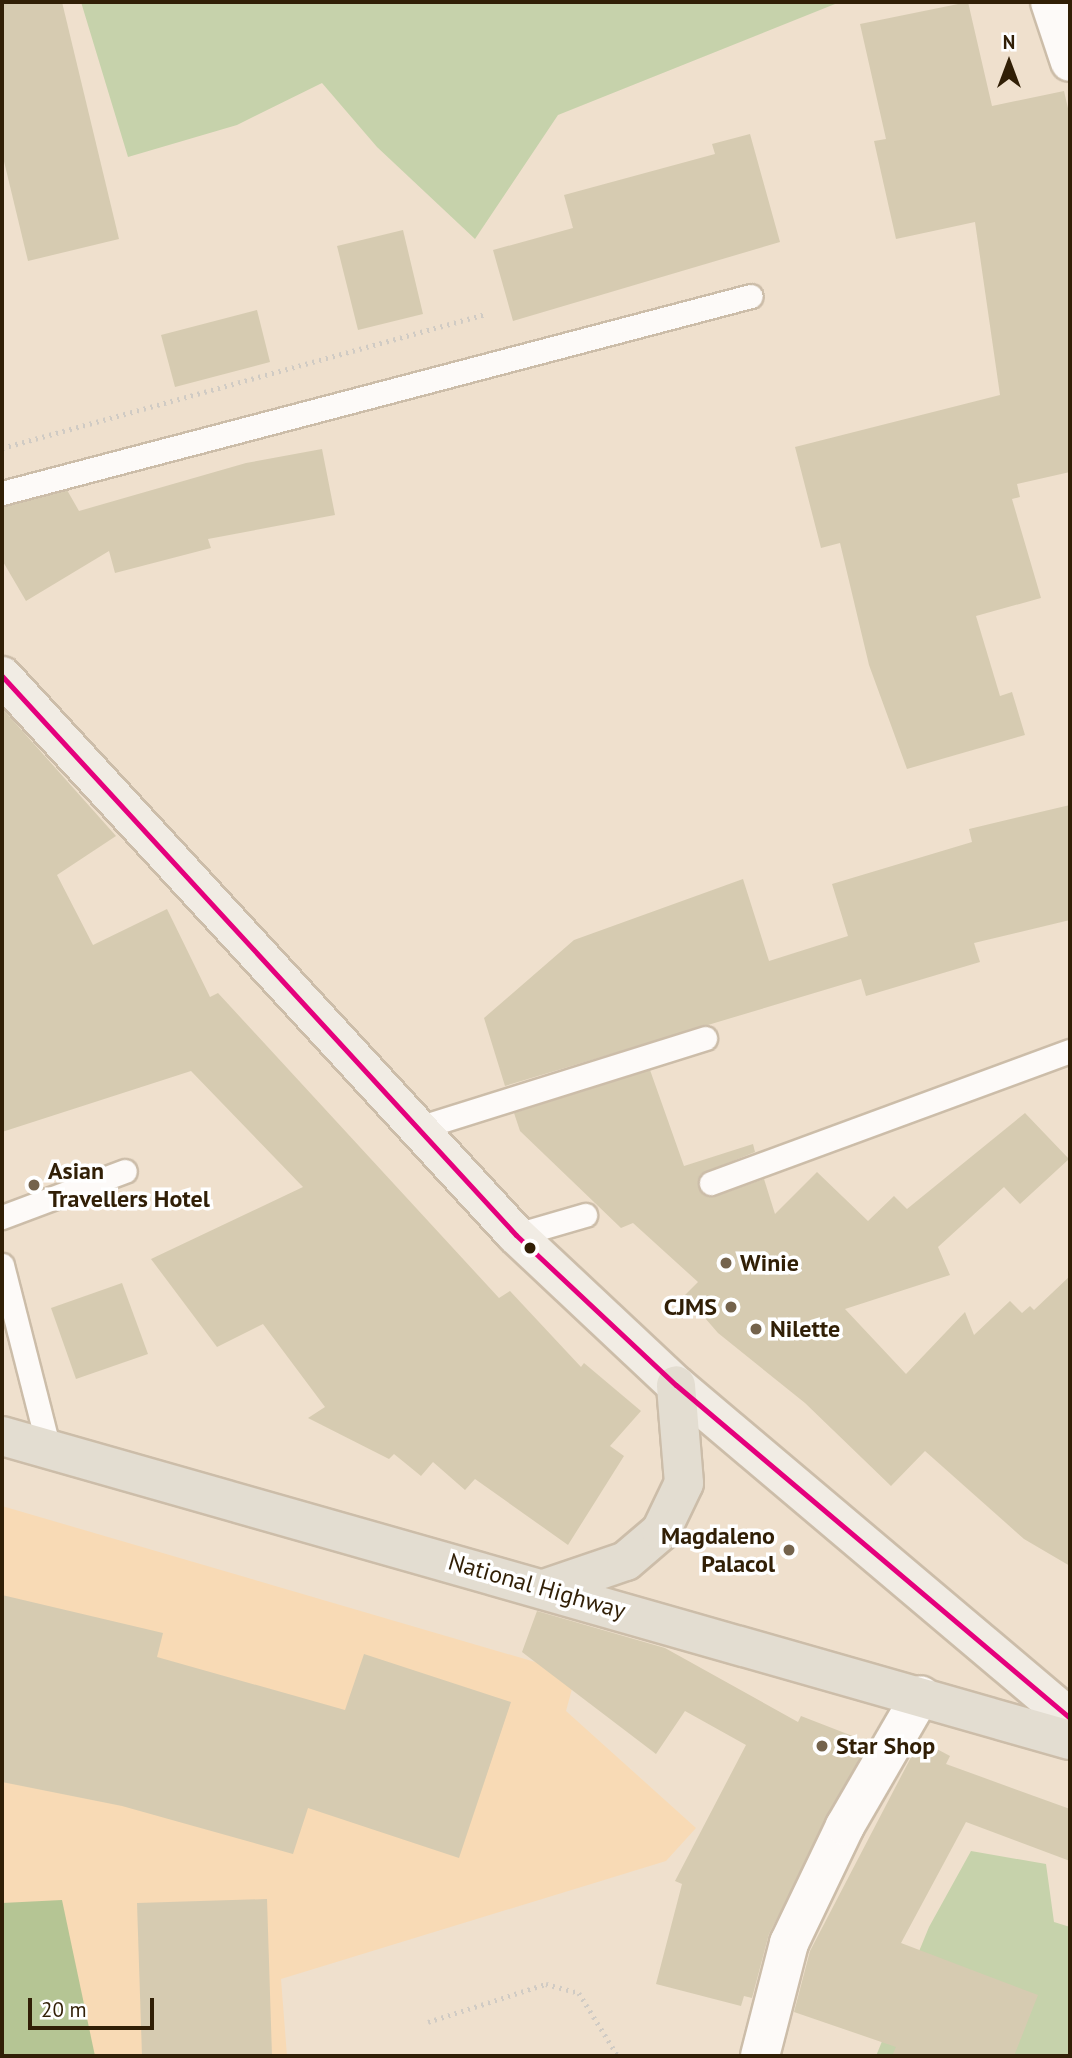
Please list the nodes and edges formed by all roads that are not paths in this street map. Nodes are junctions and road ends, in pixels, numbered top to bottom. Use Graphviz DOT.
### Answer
graph roads {
  1 [pos="1050,2"];
  2 [pos="1070,62"];
  3 [pos="751,296"];
  4 [pos="2,493"];
  5 [pos="2,676"];
  6 [pos="705,1038"];
  7 [pos="1070,1051"];
  8 [pos="415,1129"];
  9 [pos="125,1171"];
  10 [pos="711,1183"];
  11 [pos="585,1215"];
  12 [pos="2,1217"];
  13 [pos="516,1236"];
  14 [pos="2,1265"];
  15 [pos="676,1385"];
  16 [pos="2,1436"];
  17 [pos="49,1449"];
  18 [pos="547,1588"];
  19 [pos="921,1695"];
  20 [pos="1070,1718"];
  21 [pos="1070,1740"];
  22 [pos="760,2056"];
  1 -- 2 [label="street"];
  3 -- 4 [label="lane"];
  5 -- 8 [label="main road"];
  6 -- 8 [label="lane"];
  7 -- 10 [label="lane"];
  8 -- 13 [label="main road"];
  9 -- 12 [label="lane"];
  11 -- 13 [label="lane"];
  13 -- 15 [label="main road"];
  14 -- 17 [label="lane"];
  15 -- 18 [label="main road"];
  15 -- 20 [label="main road"];
  16 -- 17 [label="main road, National Highway"];
  17 -- 18 [label="main road, National Highway"];
  18 -- 19 [label="main road, National Highway"];
  19 -- 21 [label="main road, National Highway"];
  19 -- 22 [label="street"];
}
